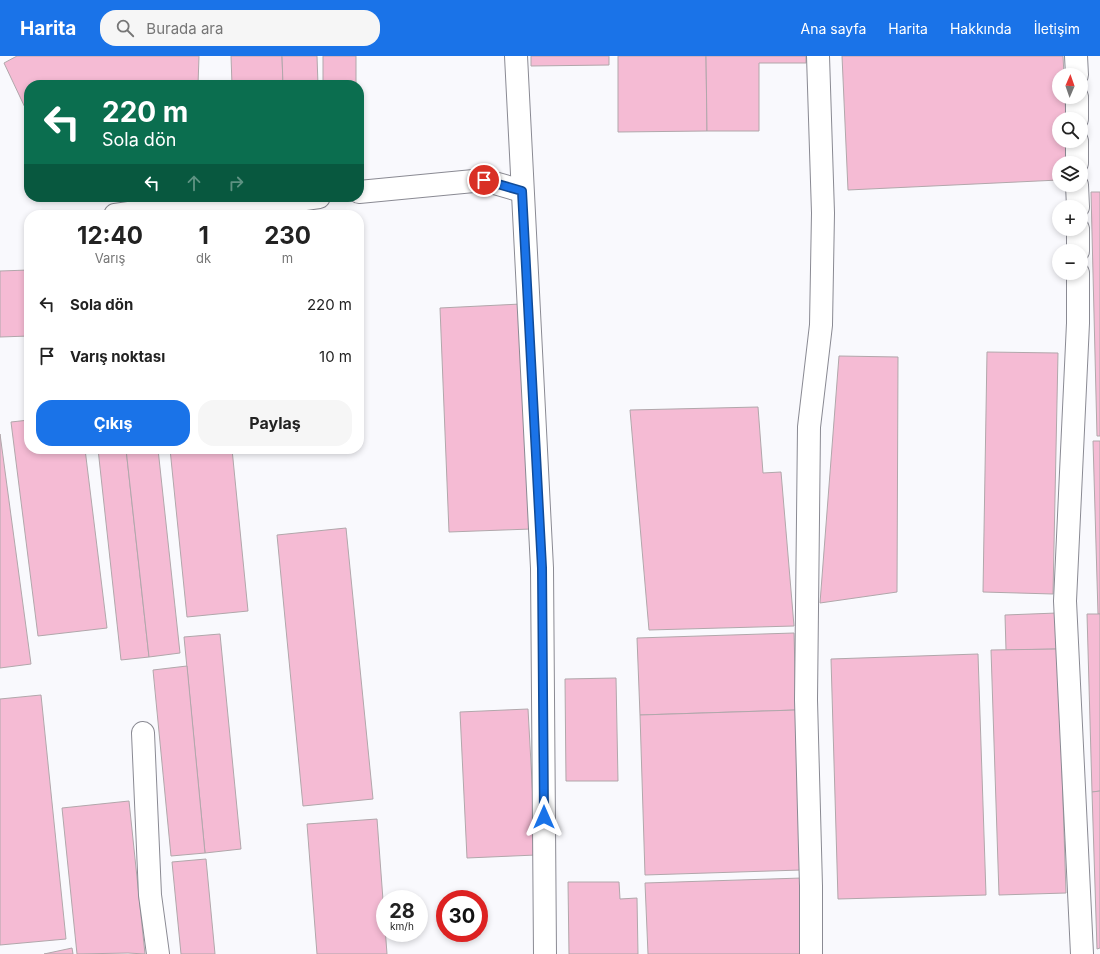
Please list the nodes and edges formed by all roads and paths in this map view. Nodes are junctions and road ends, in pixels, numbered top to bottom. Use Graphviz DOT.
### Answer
graph roads {
  1 [pos="516,56"];
  2 [pos="818,56"];
  3 [pos="1076,56"];
  4 [pos="1076,68"];
  5 [pos="522,191"];
  6 [pos="364,192"];
  7 [pos="284,202"];
  8 [pos="179,210"];
  9 [pos="1078,280"];
  10 [pos="143,733"];
  11 [pos="158,954"];
  12 [pos="545,954"];
  13 [pos="811,954"];
  14 [pos="1082,954"];
  1 -- 5 [label="street"];
  2 -- 13 [label="street"];
  3 -- 4 [label="street"];
  5 -- 6 [label="street"];
  5 -- 12 [label="street"];
  7 -- 8 [label="street"];
  9 -- 14 [label="street"];
  10 -- 11 [label="street"];
}
